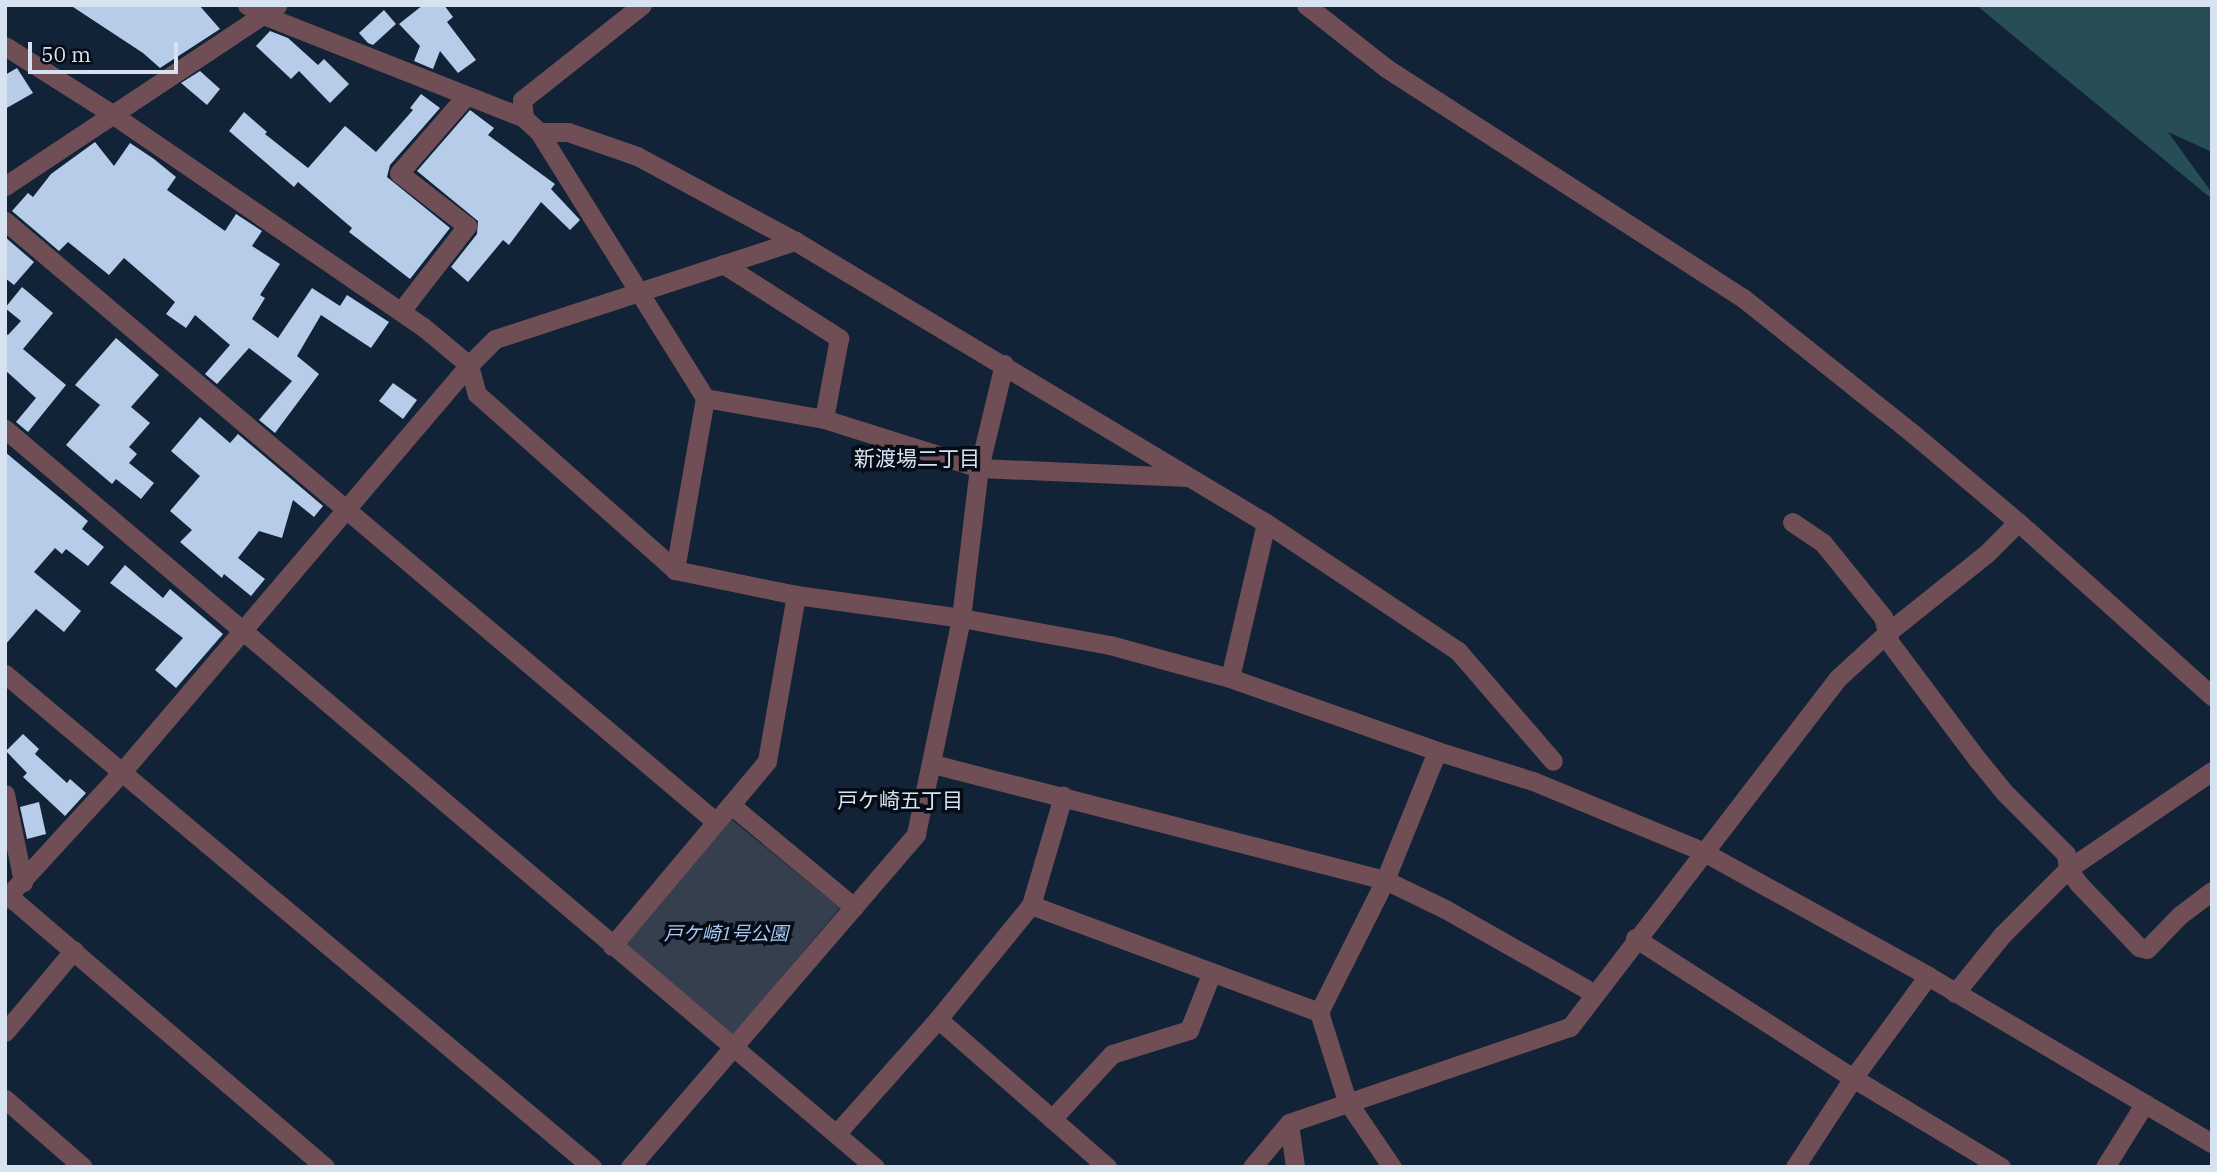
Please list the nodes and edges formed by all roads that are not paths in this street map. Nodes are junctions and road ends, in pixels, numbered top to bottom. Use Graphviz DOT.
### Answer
graph roads {
  1 [pos="642,5"];
  2 [pos="1306,5"];
  3 [pos="263,9"];
  4 [pos="5,46"];
  5 [pos="465,97"];
  6 [pos="111,114"];
  7 [pos="531,125"];
  8 [pos="5,186"];
  9 [pos="5,221"];
  10 [pos="795,241"];
  11 [pos="723,264"];
  12 [pos="640,294"];
  13 [pos="401,311"];
  14 [pos="1004,364"];
  15 [pos="468,365"];
  16 [pos="705,398"];
  17 [pos="824,419"];
  18 [pos="5,429"];
  19 [pos="979,468"];
  20 [pos="1190,477"];
  21 [pos="346,507"];
  22 [pos="1792,522"];
  23 [pos="2018,522"];
  24 [pos="1266,523"];
  25 [pos="675,570"];
  26 [pos="796,595"];
  27 [pos="961,618"];
  28 [pos="243,630"];
  29 [pos="1887,633"];
  30 [pos="5,674"];
  31 [pos="1230,678"];
  32 [pos="2212,696"];
  33 [pos="1437,751"];
  34 [pos="1553,761"];
  35 [pos="933,764"];
  36 [pos="2212,771"];
  37 [pos="121,773"];
  38 [pos="5,794"];
  39 [pos="1063,796"];
  40 [pos="731,805"];
  41 [pos="716,822"];
  42 [pos="1702,851"];
  43 [pos="2068,869"];
  44 [pos="1385,880"];
  45 [pos="23,882"];
  46 [pos="2212,891"];
  47 [pos="8,898"];
  48 [pos="1031,905"];
  49 [pos="854,907"];
  50 [pos="1635,938"];
  51 [pos="612,946"];
  52 [pos="74,950"];
  53 [pos="1212,972"];
  54 [pos="1928,976"];
  55 [pos="1955,993"];
  56 [pos="1594,994"];
  57 [pos="1319,1012"];
  58 [pos="938,1019"];
  59 [pos="5,1032"];
  60 [pos="733,1049"];
  61 [pos="1853,1078"];
  62 [pos="5,1099"];
  63 [pos="1347,1101"];
  64 [pos="2145,1103"];
  65 [pos="1052,1119"];
  66 [pos="1289,1123"];
  67 [pos="836,1134"];
  68 [pos="2212,1143"];
  69 [pos="83,1167"];
  70 [pos="325,1167"];
  71 [pos="592,1167"];
  72 [pos="629,1167"];
  73 [pos="875,1167"];
  74 [pos="1107,1167"];
  75 [pos="1252,1167"];
  76 [pos="1295,1167"];
  77 [pos="1392,1167"];
  78 [pos="1795,1167"];
  79 [pos="2001,1167"];
  80 [pos="2105,1167"];
  1 -- 7 [label="street"];
  2 -- 23 [label="street"];
  3 -- 5 [label="street"];
  3 -- 6 [label="street"];
  4 -- 6 [label="street"];
  5 -- 7 [label="street"];
  5 -- 13 [label="street"];
  6 -- 8 [label="street"];
  6 -- 13 [label="street"];
  7 -- 10 [label="street"];
  7 -- 12 [label="street"];
  9 -- 21 [label="street"];
  10 -- 11 [label="street"];
  10 -- 14 [label="street"];
  11 -- 12 [label="street"];
  11 -- 17 [label="street"];
  12 -- 15 [label="street"];
  12 -- 16 [label="street"];
  13 -- 15 [label="street"];
  14 -- 19 [label="street"];
  14 -- 20 [label="street"];
  15 -- 21 [label="street"];
  15 -- 25 [label="street"];
  16 -- 17 [label="street"];
  16 -- 25 [label="street"];
  17 -- 19 [label="street"];
  18 -- 28 [label="street"];
  19 -- 20 [label="street"];
  19 -- 27 [label="street"];
  20 -- 24 [label="street"];
  21 -- 28 [label="street"];
  21 -- 41 [label="street"];
  22 -- 29 [label="street"];
  23 -- 29 [label="street"];
  23 -- 32 [label="street"];
  24 -- 31 [label="street"];
  24 -- 34 [label="street"];
  25 -- 26 [label="street"];
  26 -- 27 [label="street"];
  26 -- 40 [label="street"];
  27 -- 31 [label="street"];
  27 -- 35 [label="street"];
  28 -- 37 [label="street"];
  28 -- 51 [label="street"];
  29 -- 42 [label="street"];
  29 -- 43 [label="street"];
  30 -- 37 [label="street"];
  31 -- 33 [label="street"];
  33 -- 42 [label="street"];
  33 -- 44 [label="street"];
  35 -- 39 [label="street"];
  35 -- 49 [label="street"];
  36 -- 43 [label="street"];
  37 -- 45 [label="street"];
  37 -- 71 [label="street"];
  38 -- 45 [label="street"];
  39 -- 44 [label="street"];
  39 -- 48 [label="street"];
  40 -- 41 [label="street"];
  40 -- 49 [label="street"];
  41 -- 51 [label="street"];
  42 -- 50 [label="street"];
  42 -- 54 [label="street"];
  43 -- 46 [label="street"];
  43 -- 55 [label="street"];
  44 -- 56 [label="street"];
  44 -- 57 [label="street"];
  45 -- 47 [label="street"];
  47 -- 52 [label="street"];
  48 -- 53 [label="street"];
  48 -- 58 [label="street"];
  49 -- 60 [label="street"];
  50 -- 56 [label="street"];
  50 -- 61 [label="street"];
  51 -- 60 [label="street"];
  52 -- 59 [label="street"];
  52 -- 70 [label="street"];
  53 -- 57 [label="street"];
  53 -- 65 [label="street"];
  54 -- 55 [label="street"];
  54 -- 61 [label="street"];
  55 -- 64 [label="street"];
  56 -- 63 [label="street"];
  57 -- 63 [label="street"];
  58 -- 65 [label="street"];
  58 -- 67 [label="street"];
  60 -- 67 [label="street"];
  60 -- 72 [label="street"];
  61 -- 78 [label="street"];
  61 -- 79 [label="street"];
  62 -- 69 [label="street"];
  63 -- 66 [label="street"];
  63 -- 77 [label="street"];
  64 -- 68 [label="street"];
  64 -- 80 [label="street"];
  65 -- 74 [label="street"];
  66 -- 75 [label="street"];
  66 -- 76 [label="street"];
  67 -- 73 [label="street"];
}
